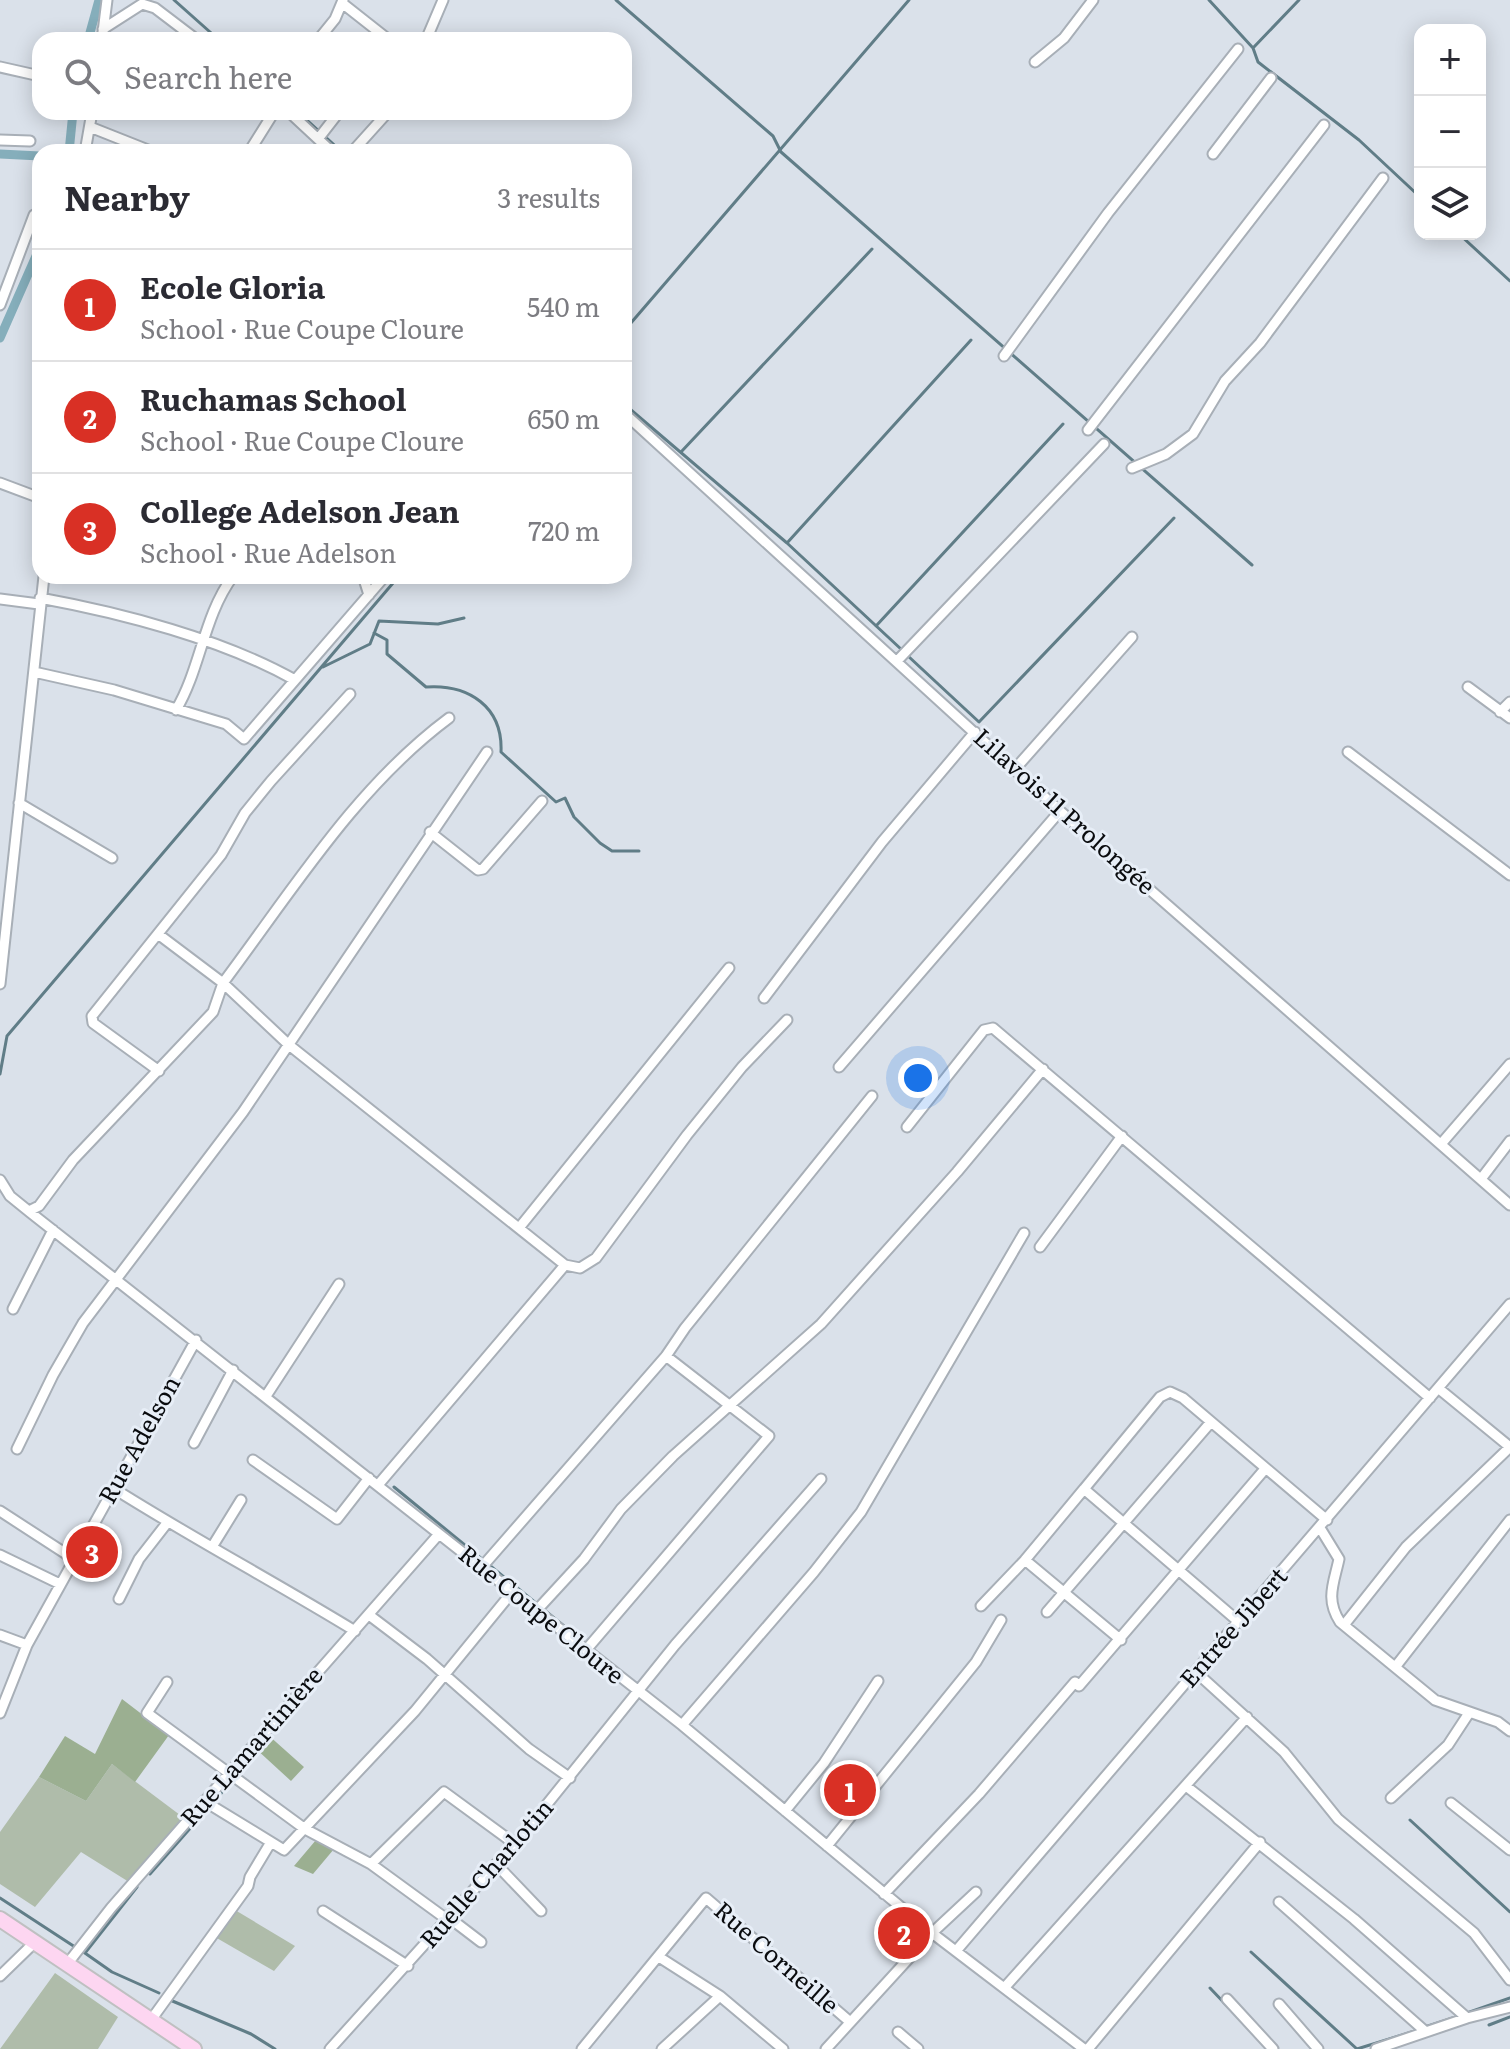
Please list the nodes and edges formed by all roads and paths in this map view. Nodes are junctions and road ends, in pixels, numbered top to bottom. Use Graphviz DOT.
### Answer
graph roads {
  1 [pos="107,0"];
  2 [pos="443,0"];
  3 [pos="1093,0"];
  4 [pos="343,2"];
  5 [pos="103,29"];
  6 [pos="103,32"];
  7 [pos="186,32"];
  8 [pos="324,32"];
  9 [pos="379,32"];
  10 [pos="429,32"];
  11 [pos="1238,49"];
  12 [pos="1035,62"];
  13 [pos="0,67"];
  14 [pos="32,74"];
  15 [pos="1271,78"];
  16 [pos="91,120"];
  17 [pos="269,120"];
  18 [pos="298,120"];
  19 [pos="333,120"];
  20 [pos="381,120"];
  21 [pos="1324,125"];
  22 [pos="90,127"];
  23 [pos="318,139"];
  24 [pos="0,140"];
  25 [pos="30,141"];
  26 [pos="87,144"];
  27 [pos="133,144"];
  28 [pos="254,144"];
  29 [pos="323,144"];
  30 [pos="359,144"];
  31 [pos="1213,154"];
  32 [pos="1383,178"];
  33 [pos="32,220"];
  34 [pos="0,305"];
  35 [pos="1004,356"];
  36 [pos="632,420"];
  37 [pos="1088,430"];
  38 [pos="1104,444"];
  39 [pos="1132,468"];
  40 [pos="0,483"];
  41 [pos="32,495"];
  42 [pos="43,584"];
  43 [pos="228,584"];
  44 [pos="366,584"];
  45 [pos="378,584"];
  46 [pos="369,595"];
  47 [pos="0,599"];
  48 [pos="40,601"];
  49 [pos="1132,637"];
  50 [pos="204,641"];
  51 [pos="897,661"];
  52 [pos="34,672"];
  53 [pos="295,680"];
  54 [pos="1468,687"];
  55 [pos="350,694"];
  56 [pos="1510,702"];
  57 [pos="176,710"];
  58 [pos="1500,712"];
  59 [pos="449,718"];
  60 [pos="1510,718"];
  61 [pos="975,732"];
  62 [pos="487,752"];
  63 [pos="1348,752"];
  64 [pos="1015,769"];
  65 [pos="542,801"];
  66 [pos="19,803"];
  67 [pos="1060,811"];
  68 [pos="430,832"];
  69 [pos="112,858"];
  70 [pos="1510,875"];
  71 [pos="4,882"];
  72 [pos="158,934"];
  73 [pos="2,947"];
  74 [pos="729,968"];
  75 [pos="223,983"];
  76 [pos="0,984"];
  77 [pos="764,998"];
  78 [pos="787,1020"];
  79 [pos="289,1045"];
  80 [pos="1510,1064"];
  81 [pos="839,1067"];
  82 [pos="1043,1069"];
  83 [pos="159,1071"];
  84 [pos="872,1096"];
  85 [pos="907,1127"];
  86 [pos="1122,1136"];
  87 [pos="1510,1141"];
  88 [pos="1441,1144"];
  89 [pos="1481,1179"];
  90 [pos="0,1180"];
  91 [pos="1510,1205"];
  92 [pos="29,1211"];
  93 [pos="519,1228"];
  94 [pos="53,1230"];
  95 [pos="1024,1233"];
  96 [pos="1040,1247"];
  97 [pos="565,1265"];
  98 [pos="117,1278"];
  99 [pos="339,1284"];
  100 [pos="1510,1304"];
  101 [pos="13,1309"];
  102 [pos="196,1340"];
  103 [pos="666,1356"];
  104 [pos="233,1370"];
  105 [pos="1438,1388"];
  106 [pos="266,1396"];
  107 [pos="1430,1398"];
  108 [pos="728,1406"];
  109 [pos="1211,1422"];
  110 [pos="194,1443"];
  111 [pos="1510,1447"];
  112 [pos="17,1449"];
  113 [pos="253,1460"];
  114 [pos="1265,1469"];
  115 [pos="821,1479"];
  116 [pos="374,1481"];
  117 [pos="113,1488"];
  118 [pos="1084,1489"];
  119 [pos="241,1500"];
  120 [pos="0,1511"];
  121 [pos="1510,1520"];
  122 [pos="167,1523"];
  123 [pos="1324,1524"];
  124 [pos="1124,1525"];
  125 [pos="439,1534"];
  126 [pos="212,1547"];
  127 [pos="0,1555"];
  128 [pos="74,1559"];
  129 [pos="1025,1560"];
  130 [pos="482,1567"];
  131 [pos="1179,1571"];
  132 [pos="60,1584"];
  133 [pos="513,1591"];
  134 [pos="1064,1592"];
  135 [pos="119,1599"];
  136 [pos="981,1606"];
  137 [pos="537,1610"];
  138 [pos="1047,1612"];
  139 [pos="369,1615"];
  140 [pos="1001,1620"];
  141 [pos="1239,1622"];
  142 [pos="1344,1625"];
  143 [pos="355,1631"];
  144 [pos="0,1635"];
  145 [pos="1121,1640"];
  146 [pos="27,1645"];
  147 [pos="586,1650"];
  148 [pos="1396,1666"];
  149 [pos="1197,1673"];
  150 [pos="445,1676"];
  151 [pos="878,1681"];
  152 [pos="167,1682"];
  153 [pos="638,1693"];
  154 [pos="0,1713"];
  155 [pos="1469,1713"];
  156 [pos="1247,1717"];
  157 [pos="682,1725"];
  158 [pos="1510,1731"];
  159 [pos="229,1772"];
  160 [pos="570,1778"];
  161 [pos="1186,1786"];
  162 [pos="1391,1798"];
  163 [pos="1451,1803"];
  164 [pos="208,1804"];
  165 [pos="785,1811"];
  166 [pos="305,1829"];
  167 [pos="271,1842"];
  168 [pos="1260,1842"];
  169 [pos="515,1844"];
  170 [pos="827,1846"];
  171 [pos="1510,1850"];
  172 [pos="371,1864"];
  173 [pos="496,1864"];
  174 [pos="976,1892"];
  175 [pos="884,1894"];
  176 [pos="1279,1902"];
  177 [pos="323,1911"];
  178 [pos="541,1911"];
  179 [pos="446,1917"];
  180 [pos="0,1919"];
  181 [pos="932,1933"];
  182 [pos="35,1942"];
  183 [pos="481,1942"];
  184 [pos="956,1951"];
  185 [pos="659,1957"];
  186 [pos="68,1963"];
  187 [pos="408,1966"];
  188 [pos="0,1976"];
  189 [pos="1510,1980"];
  190 [pos="1005,1987"];
  191 [pos="720,1996"];
  192 [pos="1227,1999"];
  193 [pos="1279,2004"];
  194 [pos="1510,2007"];
  195 [pos="1467,2018"];
  196 [pos="151,2020"];
  197 [pos="849,2021"];
  198 [pos="898,2032"];
  199 [pos="1426,2032"];
  200 [pos="194,2049"];
  201 [pos="330,2049"];
  202 [pos="582,2049"];
  203 [pos="662,2049"];
  204 [pos="783,2049"];
  205 [pos="826,2049"];
  206 [pos="918,2049"];
  207 [pos="1086,2049"];
  208 [pos="1273,2049"];
  209 [pos="1318,2049"];
  210 [pos="1376,2049"];
  1 -- 5 [label="street"];
  2 -- 10 [label="street"];
  3 -- 12 [label="street"];
  4 -- 8 [label="street"];
  4 -- 9 [label="street"];
  5 -- 6 [label="street"];
  5 -- 7 [label="street"];
  11 -- 35 [label="street"];
  13 -- 14 [label="street"];
  15 -- 31 [label="street"];
  16 -- 22 [label="street"];
  17 -- 28 [label="street"];
  18 -- 23 [label="street"];
  19 -- 23 [label="street"];
  20 -- 30 [label="street"];
  21 -- 37 [label="street"];
  22 -- 26 [label="street"];
  22 -- 27 [label="street"];
  23 -- 29 [label="street"];
  24 -- 25 [label="street"];
  32 -- 39 [label="street"];
  33 -- 34 [label="street"];
  36 -- 51 [label="street, Lilavois 11 Prolongée"];
  38 -- 51 [label="street"];
  40 -- 41 [label="street"];
  42 -- 48 [label="street"];
  43 -- 50 [label="street"];
  44 -- 46 [label="street"];
  45 -- 46 [label="street"];
  46 -- 53 [label="street"];
  47 -- 48 [label="street"];
  48 -- 50 [label="street"];
  48 -- 52 [label="street"];
  49 -- 64 [label="street"];
  50 -- 53 [label="street"];
  50 -- 57 [label="street"];
  51 -- 61 [label="street, Lilavois 11 Prolongée"];
  52 -- 57 [label="street"];
  52 -- 66 [label="street"];
  53 -- 57 [label="street"];
  54 -- 58 [label="street"];
  55 -- 72 [label="street"];
  56 -- 58 [label="street"];
  58 -- 60 [label="street"];
  59 -- 75 [label="street"];
  61 -- 64 [label="street, Lilavois 11 Prolongée"];
  61 -- 77 [label="street"];
  62 -- 68 [label="street"];
  63 -- 70 [label="street"];
  64 -- 67 [label="street, Lilavois 11 Prolongée"];
  65 -- 68 [label="street"];
  66 -- 69 [label="street"];
  66 -- 71 [label="street"];
  67 -- 81 [label="street"];
  67 -- 88 [label="street, Lilavois 11 Prolongée"];
  68 -- 79 [label="street"];
  71 -- 73 [label="street"];
  72 -- 75 [label="street"];
  72 -- 83 [label="street"];
  73 -- 76 [label="street"];
  74 -- 93 [label="street"];
  75 -- 79 [label="street"];
  75 -- 83 [label="street"];
  78 -- 97 [label="street"];
  79 -- 93 [label="street"];
  79 -- 98 [label="street"];
  80 -- 88 [label="street"];
  82 -- 85 [label="street"];
  82 -- 86 [label="street"];
  82 -- 108 [label="street"];
  83 -- 92 [label="street"];
  84 -- 103 [label="street"];
  86 -- 96 [label="street"];
  86 -- 107 [label="street"];
  87 -- 89 [label="street"];
  88 -- 89 [label="street, Lilavois 11 Prolongée"];
  89 -- 91 [label="street, Lilavois 11 Prolongée"];
  90 -- 92 [label="street, Rue Coupe Cloure"];
  92 -- 94 [label="street, Rue Coupe Cloure"];
  93 -- 97 [label="street"];
  94 -- 98 [label="street, Rue Coupe Cloure"];
  94 -- 101 [label="street"];
  95 -- 157 [label="street"];
  97 -- 116 [label="street"];
  98 -- 102 [label="street, Rue Coupe Cloure"];
  98 -- 112 [label="street"];
  99 -- 106 [label="street"];
  100 -- 105 [label="street, Entrée Jibert"];
  102 -- 104 [label="street, Rue Coupe Cloure"];
  102 -- 117 [label="street, Rue Adelson"];
  103 -- 108 [label="street"];
  103 -- 130 [label="street"];
  104 -- 106 [label="street, Rue Coupe Cloure"];
  104 -- 110 [label="street"];
  105 -- 107 [label="street, Entrée Jibert"];
  105 -- 111 [label="street"];
  106 -- 116 [label="street, Rue Coupe Cloure"];
  107 -- 123 [label="street, Entrée Jibert"];
  108 -- 137 [label="street"];
  108 -- 147 [label="street"];
  109 -- 114 [label="street"];
  109 -- 118 [label="street"];
  109 -- 124 [label="street"];
  111 -- 142 [label="street"];
  113 -- 116 [label="street"];
  114 -- 123 [label="street"];
  114 -- 131 [label="street"];
  115 -- 153 [label="street, Ruelle Charlotin"];
  116 -- 125 [label="street, Rue Coupe Cloure"];
  117 -- 122 [label="street"];
  117 -- 128 [label="street, Rue Adelson"];
  118 -- 124 [label="street"];
  118 -- 129 [label="street"];
  119 -- 126 [label="street"];
  120 -- 128 [label="street"];
  121 -- 148 [label="street"];
  122 -- 126 [label="street"];
  122 -- 135 [label="street"];
  123 -- 141 [label="street, Entrée Jibert"];
  123 -- 142 [label="street"];
  124 -- 131 [label="street"];
  124 -- 134 [label="street"];
  125 -- 130 [label="street, Rue Coupe Cloure"];
  125 -- 139 [label="street, Rue Lamartinière"];
  126 -- 143 [label="street"];
  127 -- 132 [label="street"];
  128 -- 132 [label="street, Rue Adelson"];
  129 -- 134 [label="street"];
  129 -- 136 [label="street"];
  130 -- 133 [label="street, Rue Coupe Cloure"];
  131 -- 141 [label="street"];
  131 -- 145 [label="street"];
  132 -- 146 [label="street, Rue Adelson"];
  133 -- 137 [label="street, Rue Coupe Cloure"];
  133 -- 150 [label="street"];
  134 -- 138 [label="street"];
  134 -- 145 [label="street"];
  137 -- 147 [label="street, Rue Coupe Cloure"];
  139 -- 143 [label="street, Rue Lamartinière"];
  139 -- 150 [label="street"];
  140 -- 170 [label="street"];
  141 -- 149 [label="street, Entrée Jibert"];
  142 -- 148 [label="street"];
  143 -- 159 [label="street, Rue Lamartinière"];
  144 -- 146 [label="street"];
  145 -- 175 [label="street"];
  146 -- 154 [label="street, Rue Adelson"];
  147 -- 153 [label="street, Rue Coupe Cloure"];
  148 -- 155 [label="street"];
  149 -- 156 [label="street"];
  149 -- 184 [label="street, Entrée Jibert"];
  150 -- 160 [label="street"];
  150 -- 166 [label="street"];
  151 -- 165 [label="street"];
  152 -- 159 [label="street"];
  153 -- 157 [label="street, Rue Coupe Cloure"];
  153 -- 160 [label="street, Ruelle Charlotin"];
  155 -- 158 [label="street"];
  155 -- 162 [label="street"];
  156 -- 161 [label="street"];
  156 -- 189 [label="street"];
  157 -- 165 [label="street, Rue Coupe Cloure"];
  159 -- 164 [label="street, Rue Lamartinière"];
  159 -- 166 [label="street"];
  160 -- 169 [label="street, Ruelle Charlotin"];
  161 -- 168 [label="street"];
  161 -- 190 [label="street"];
  163 -- 171 [label="street"];
  164 -- 167 [label="street"];
  164 -- 186 [label="street, Rue Lamartinière"];
  165 -- 170 [label="street, Rue Coupe Cloure"];
  166 -- 167 [label="street"];
  166 -- 172 [label="street"];
  167 -- 196 [label="street"];
  168 -- 195 [label="street"];
  168 -- 207 [label="street"];
  169 -- 172 [label="street"];
  169 -- 173 [label="street, Ruelle Charlotin"];
  170 -- 175 [label="street, Rue Coupe Cloure"];
  172 -- 179 [label="street"];
  173 -- 178 [label="street"];
  173 -- 179 [label="street, Ruelle Charlotin"];
  174 -- 181 [label="street"];
  175 -- 181 [label="street, Rue Coupe Cloure"];
  176 -- 199 [label="street"];
  177 -- 187 [label="street"];
  179 -- 183 [label="street"];
  179 -- 187 [label="street, Ruelle Charlotin"];
  180 -- 182 [label="main road"];
  181 -- 184 [label="street, Rue Coupe Cloure"];
  181 -- 197 [label="street"];
  182 -- 186 [label="main road"];
  182 -- 188 [label="street"];
  184 -- 190 [label="street, Rue Coupe Cloure"];
  185 -- 191 [label="street"];
  185 -- 197 [label="street, Rue Corneille"];
  185 -- 202 [label="street, Rue Corneille"];
  186 -- 196 [label="main road"];
  187 -- 201 [label="street, Ruelle Charlotin"];
  190 -- 207 [label="street, Rue Coupe Cloure"];
  191 -- 203 [label="street"];
  191 -- 204 [label="street"];
  192 -- 208 [label="street"];
  193 -- 209 [label="street"];
  194 -- 195 [label="street"];
  195 -- 199 [label="street"];
  196 -- 200 [label="main road"];
  197 -- 205 [label="street"];
  198 -- 206 [label="street"];
  199 -- 210 [label="street"];
}
